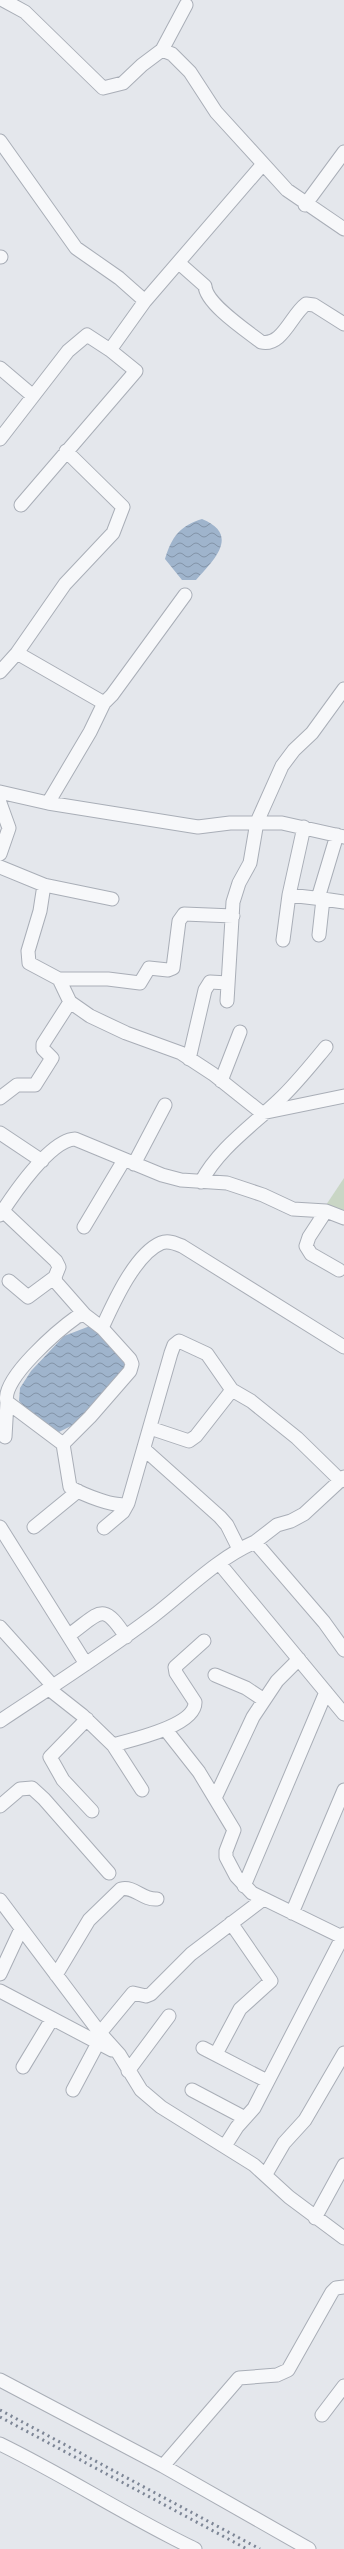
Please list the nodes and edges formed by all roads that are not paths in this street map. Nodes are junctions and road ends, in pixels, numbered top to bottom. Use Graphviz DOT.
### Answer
graph roads {
  1 [pos="3,0"];
  2 [pos="186,5"];
  3 [pos="162,50"];
  4 [pos="0,141"];
  5 [pos="344,152"];
  6 [pos="263,164"];
  7 [pos="305,205"];
  8 [pos="344,229"];
  9 [pos="179,263"];
  10 [pos="145,301"];
  11 [pos="344,324"];
  12 [pos="110,350"];
  13 [pos="0,368"];
  14 [pos="33,396"];
  15 [pos="0,439"];
  16 [pos="66,451"];
  17 [pos="21,505"];
  18 [pos="185,595"];
  19 [pos="16,653"];
  20 [pos="0,672"];
  21 [pos="344,690"];
  22 [pos="104,703"];
  23 [pos="0,792"];
  24 [pos="0,803"];
  25 [pos="48,803"];
  26 [pos="257,822"];
  27 [pos="304,827"];
  28 [pos="340,836"];
  29 [pos="0,854"];
  30 [pos="0,868"];
  31 [pos="44,885"];
  32 [pos="289,895"];
  33 [pos="112,899"];
  34 [pos="323,899"];
  35 [pos="344,902"];
  36 [pos="232,916"];
  37 [pos="319,935"];
  38 [pos="283,940"];
  39 [pos="59,979"];
  40 [pos="228,983"];
  41 [pos="227,1001"];
  42 [pos="70,1002"];
  43 [pos="240,1032"];
  44 [pos="326,1047"];
  45 [pos="190,1059"];
  46 [pos="221,1081"];
  47 [pos="344,1096"];
  48 [pos="0,1098"];
  49 [pos="165,1105"];
  50 [pos="262,1113"];
  51 [pos="0,1132"];
  52 [pos="42,1161"];
  53 [pos="129,1162"];
  54 [pos="201,1182"];
  55 [pos="326,1211"];
  56 [pos="1,1213"];
  57 [pos="344,1218"];
  58 [pos="84,1227"];
  59 [pos="339,1270"];
  60 [pos="55,1277"];
  61 [pos="10,1281"];
  62 [pos="85,1315"];
  63 [pos="102,1328"];
  64 [pos="344,1347"];
  65 [pos="232,1390"];
  66 [pos="4,1398"];
  67 [pos="150,1428"];
  68 [pos="5,1437"];
  69 [pos="64,1444"];
  70 [pos="144,1449"];
  71 [pos="342,1478"];
  72 [pos="78,1491"];
  73 [pos="128,1503"];
  74 [pos="0,1527"];
  75 [pos="34,1527"];
  76 [pos="104,1528"];
  77 [pos="255,1542"];
  78 [pos="239,1549"];
  79 [pos="219,1563"];
  80 [pos="0,1627"];
  81 [pos="69,1635"];
  82 [pos="126,1637"];
  83 [pos="204,1641"];
  84 [pos="344,1650"];
  85 [pos="299,1659"];
  86 [pos="86,1664"];
  87 [pos="215,1675"];
  88 [pos="51,1688"];
  89 [pos="326,1692"];
  90 [pos="264,1700"];
  91 [pos="344,1714"];
  92 [pos="86,1719"];
  93 [pos="0,1720"];
  94 [pos="166,1730"];
  95 [pos="113,1745"];
  96 [pos="142,1790"];
  97 [pos="344,1790"];
  98 [pos="215,1798"];
  99 [pos="0,1806"];
  100 [pos="92,1811"];
  101 [pos="109,1873"];
  102 [pos="244,1886"];
  103 [pos="157,1899"];
  104 [pos="0,1900"];
  105 [pos="262,1900"];
  106 [pos="292,1913"];
  107 [pos="231,1923"];
  108 [pos="21,1929"];
  109 [pos="344,1937"];
  110 [pos="0,1974"];
  111 [pos="56,1975"];
  112 [pos="0,1992"];
  113 [pos="169,2016"];
  114 [pos="52,2019"];
  115 [pos="99,2038"];
  116 [pos="203,2048"];
  117 [pos="344,2053"];
  118 [pos="216,2054"];
  119 [pos="23,2067"];
  120 [pos="128,2071"];
  121 [pos="267,2081"];
  122 [pos="73,2090"];
  123 [pos="192,2090"];
  124 [pos="245,2118"];
  125 [pos="225,2146"];
  126 [pos="344,2165"];
  127 [pos="266,2174"];
  128 [pos="316,2218"];
  129 [pos="344,2238"];
  130 [pos="344,2287"];
  131 [pos="0,2380"];
  132 [pos="344,2386"];
  133 [pos="322,2415"];
  134 [pos="0,2444"];
  135 [pos="164,2466"];
  136 [pos="195,2549"];
  137 [pos="309,2549"];
  1 -- 3 [label="street"];
  2 -- 3 [label="street"];
  3 -- 6 [label="street"];
  4 -- 10 [label="street"];
  5 -- 7 [label="street"];
  6 -- 7 [label="street"];
  6 -- 9 [label="street"];
  7 -- 8 [label="street"];
  9 -- 10 [label="street"];
  9 -- 11 [label="street"];
  10 -- 12 [label="street"];
  12 -- 14 [label="street"];
  12 -- 16 [label="street"];
  13 -- 14 [label="street"];
  14 -- 15 [label="street"];
  16 -- 17 [label="street"];
  16 -- 19 [label="street"];
  18 -- 22 [label="street"];
  19 -- 20 [label="street"];
  19 -- 22 [label="street"];
  21 -- 26 [label="street"];
  22 -- 25 [label="street"];
  23 -- 25 [label="street"];
  24 -- 29 [label="street"];
  25 -- 26 [label="street"];
  26 -- 27 [label="street"];
  26 -- 36 [label="street"];
  27 -- 28 [label="street"];
  27 -- 32 [label="street"];
  28 -- 34 [label="street"];
  30 -- 31 [label="street"];
  31 -- 33 [label="street"];
  31 -- 39 [label="street"];
  32 -- 34 [label="street"];
  32 -- 38 [label="street"];
  34 -- 35 [label="street"];
  34 -- 37 [label="street"];
  36 -- 39 [label="street"];
  36 -- 40 [label="street"];
  39 -- 42 [label="street"];
  40 -- 41 [label="street"];
  40 -- 45 [label="street"];
  42 -- 45 [label="street"];
  42 -- 48 [label="street"];
  43 -- 46 [label="street"];
  44 -- 50 [label="street"];
  45 -- 46 [label="street"];
  46 -- 50 [label="street"];
  47 -- 50 [label="street"];
  49 -- 53 [label="street"];
  50 -- 54 [label="street"];
  51 -- 52 [label="street"];
  52 -- 53 [label="street"];
  52 -- 56 [label="street"];
  53 -- 54 [label="street"];
  53 -- 58 [label="street"];
  54 -- 55 [label="street"];
  55 -- 57 [label="street"];
  55 -- 59 [label="street"];
  56 -- 60 [label="street"];
  60 -- 61 [label="street"];
  60 -- 62 [label="street"];
  62 -- 63 [label="street"];
  62 -- 66 [label="street"];
  63 -- 64 [label="street"];
  63 -- 69 [label="street"];
  65 -- 67 [label="street"];
  65 -- 67 [label="street"];
  65 -- 71 [label="street"];
  66 -- 68 [label="street"];
  66 -- 69 [label="street"];
  67 -- 70 [label="street"];
  69 -- 72 [label="street"];
  70 -- 73 [label="street"];
  70 -- 78 [label="street"];
  71 -- 77 [label="street"];
  72 -- 73 [label="street"];
  72 -- 75 [label="street"];
  73 -- 76 [label="street"];
  74 -- 81 [label="street"];
  77 -- 78 [label="street"];
  77 -- 84 [label="street"];
  78 -- 79 [label="street"];
  79 -- 82 [label="street"];
  79 -- 85 [label="street"];
  80 -- 88 [label="street"];
  81 -- 82 [label="street"];
  81 -- 86 [label="street"];
  82 -- 86 [label="street"];
  83 -- 94 [label="street"];
  85 -- 89 [label="street"];
  85 -- 90 [label="street"];
  86 -- 88 [label="street"];
  87 -- 90 [label="street"];
  88 -- 92 [label="street"];
  88 -- 93 [label="street"];
  89 -- 91 [label="street"];
  89 -- 102 [label="street"];
  90 -- 98 [label="street"];
  92 -- 95 [label="street"];
  92 -- 100 [label="street"];
  94 -- 95 [label="street"];
  94 -- 98 [label="street"];
  95 -- 96 [label="street"];
  97 -- 106 [label="street"];
  98 -- 102 [label="street"];
  99 -- 101 [label="street"];
  102 -- 105 [label="street"];
  103 -- 111 [label="street"];
  104 -- 108 [label="street"];
  105 -- 106 [label="street"];
  105 -- 107 [label="street"];
  106 -- 109 [label="street"];
  107 -- 115 [label="street"];
  107 -- 118 [label="street"];
  108 -- 110 [label="street"];
  108 -- 111 [label="street"];
  109 -- 121 [label="street"];
  111 -- 115 [label="street"];
  112 -- 114 [label="street"];
  113 -- 120 [label="street"];
  114 -- 115 [label="street"];
  114 -- 119 [label="street"];
  115 -- 120 [label="street"];
  115 -- 122 [label="street"];
  116 -- 118 [label="street"];
  117 -- 127 [label="street"];
  118 -- 121 [label="street"];
  120 -- 125 [label="street"];
  121 -- 124 [label="street"];
  123 -- 124 [label="street"];
  124 -- 125 [label="street"];
  125 -- 127 [label="street"];
  126 -- 128 [label="street"];
  127 -- 128 [label="street"];
  128 -- 129 [label="street"];
  130 -- 135 [label="street"];
  131 -- 135 [label="street"];
  132 -- 133 [label="street"];
  134 -- 136 [label="street"];
  135 -- 137 [label="street"];
}
